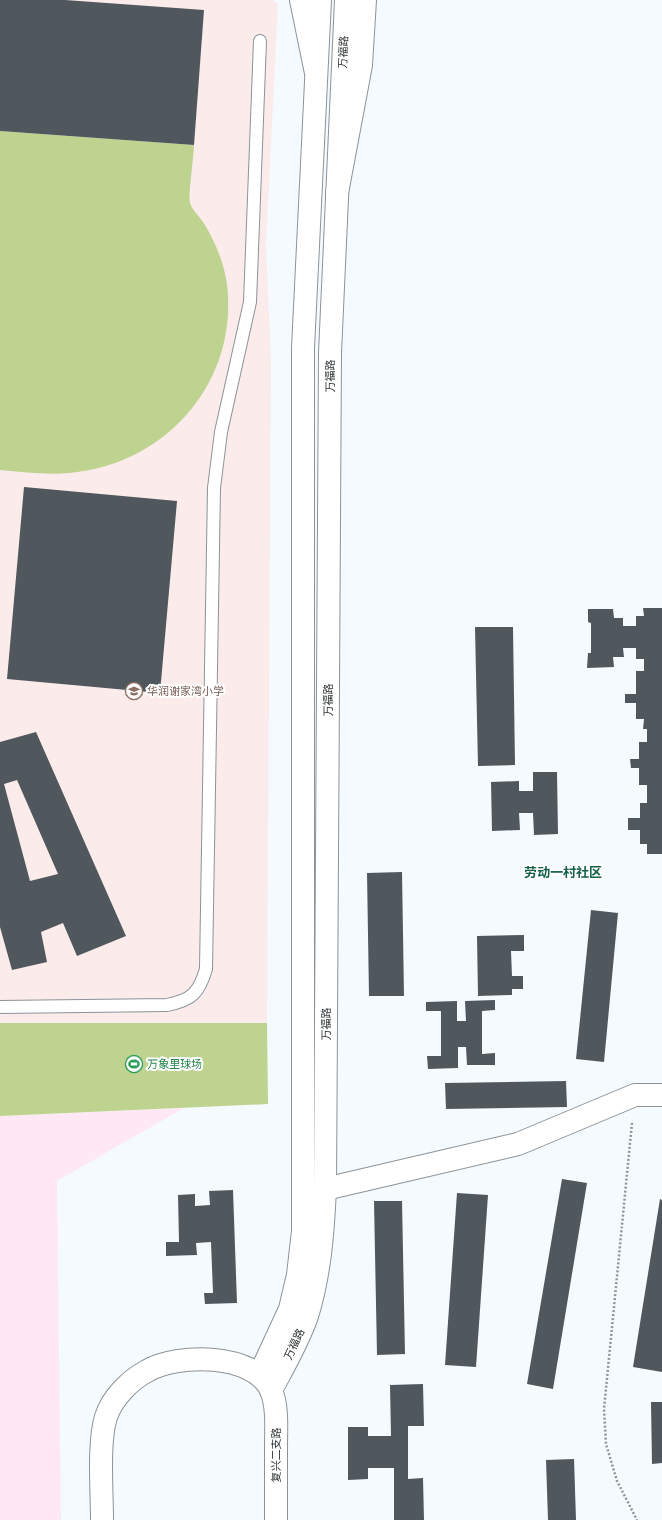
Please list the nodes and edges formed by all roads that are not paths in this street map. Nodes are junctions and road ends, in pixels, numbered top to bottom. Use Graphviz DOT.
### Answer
graph roads {
  1 [pos="301,0"];
  2 [pos="320,0"];
  3 [pos="346,0"];
  4 [pos="365,0"];
  5 [pos="260,41"];
  6 [pos="316,73"];
  7 [pos="337,193"];
  8 [pos="0,1007"];
  9 [pos="662,1095"];
  10 [pos="325,1189"];
  11 [pos="265,1382"];
  12 [pos="102,1520"];
  13 [pos="276,1520"];
  1 -- 6 [label="street"];
  2 -- 6 [label="street, 万福路"];
  3 -- 7 [label="street, 万福路"];
  4 -- 7 [label="street"];
  5 -- 8 [label="lane"];
  6 -- 11 [label="street, 万福路"];
  7 -- 10 [label="street, 万福路"];
  9 -- 10 [label="street"];
  10 -- 11 [label="street, 万福路"];
  11 -- 12 [label="street"];
  11 -- 13 [label="street, 复兴二支路"];
}
